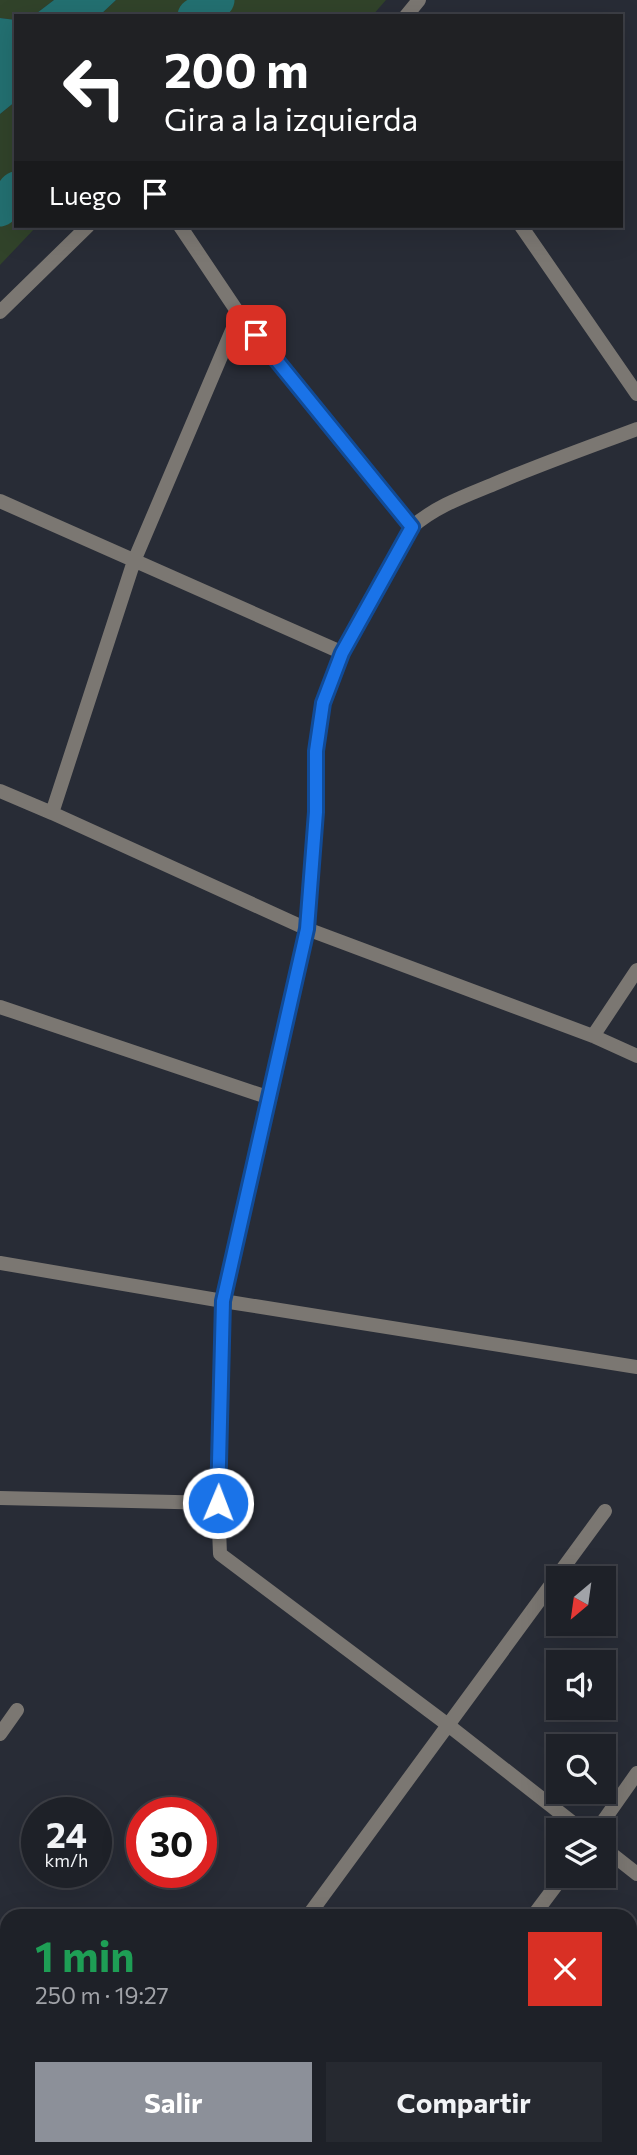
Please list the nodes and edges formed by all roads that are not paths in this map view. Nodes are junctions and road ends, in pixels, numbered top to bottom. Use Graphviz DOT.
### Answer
graph roads {
  1 [pos="419,0"];
  2 [pos="408,14"];
  3 [pos="86,228"];
  4 [pos="181,228"];
  5 [pos="523,228"];
  6 [pos="0,312"];
  7 [pos="239,314"];
  8 [pos="637,394"];
  9 [pos="637,429"];
  10 [pos="0,501"];
  11 [pos="412,527"];
  12 [pos="134,561"];
  13 [pos="342,653"];
  14 [pos="0,791"];
  15 [pos="52,813"];
  16 [pos="307,929"];
  17 [pos="637,970"];
  18 [pos="0,1007"];
  19 [pos="593,1036"];
  20 [pos="637,1056"];
  21 [pos="270,1098"];
  22 [pos="0,1263"];
  23 [pos="223,1301"];
  24 [pos="637,1367"];
  25 [pos="0,1498"];
  26 [pos="218,1503"];
  27 [pos="605,1511"];
  28 [pos="17,1710"];
  29 [pos="448,1725"];
  30 [pos="0,1734"];
  31 [pos="637,1773"];
  32 [pos="567,1818"];
  33 [pos="605,1818"];
  34 [pos="616,1857"];
  35 [pos="637,1874"];
  36 [pos="554,1888"];
  37 [pos="313,1909"];
  38 [pos="538,1909"];
  1 -- 2 [label="street"];
  3 -- 6 [label="street"];
  4 -- 7 [label="street"];
  5 -- 8 [label="street"];
  7 -- 11 [label="street"];
  7 -- 12 [label="street"];
  9 -- 11 [label="street"];
  10 -- 12 [label="street"];
  11 -- 13 [label="street"];
  12 -- 13 [label="street"];
  12 -- 15 [label="street"];
  13 -- 16 [label="street"];
  14 -- 15 [label="street"];
  15 -- 16 [label="street"];
  16 -- 19 [label="street"];
  16 -- 21 [label="street"];
  17 -- 19 [label="street"];
  18 -- 21 [label="street"];
  19 -- 20 [label="street"];
  21 -- 23 [label="street"];
  22 -- 23 [label="street"];
  23 -- 24 [label="street"];
  23 -- 26 [label="street"];
  25 -- 26 [label="street"];
  26 -- 29 [label="street"];
  27 -- 29 [label="street"];
  28 -- 30 [label="street"];
  29 -- 32 [label="street"];
  29 -- 37 [label="street"];
  31 -- 33 [label="street"];
  34 -- 35 [label="street"];
  36 -- 38 [label="street"];
}
